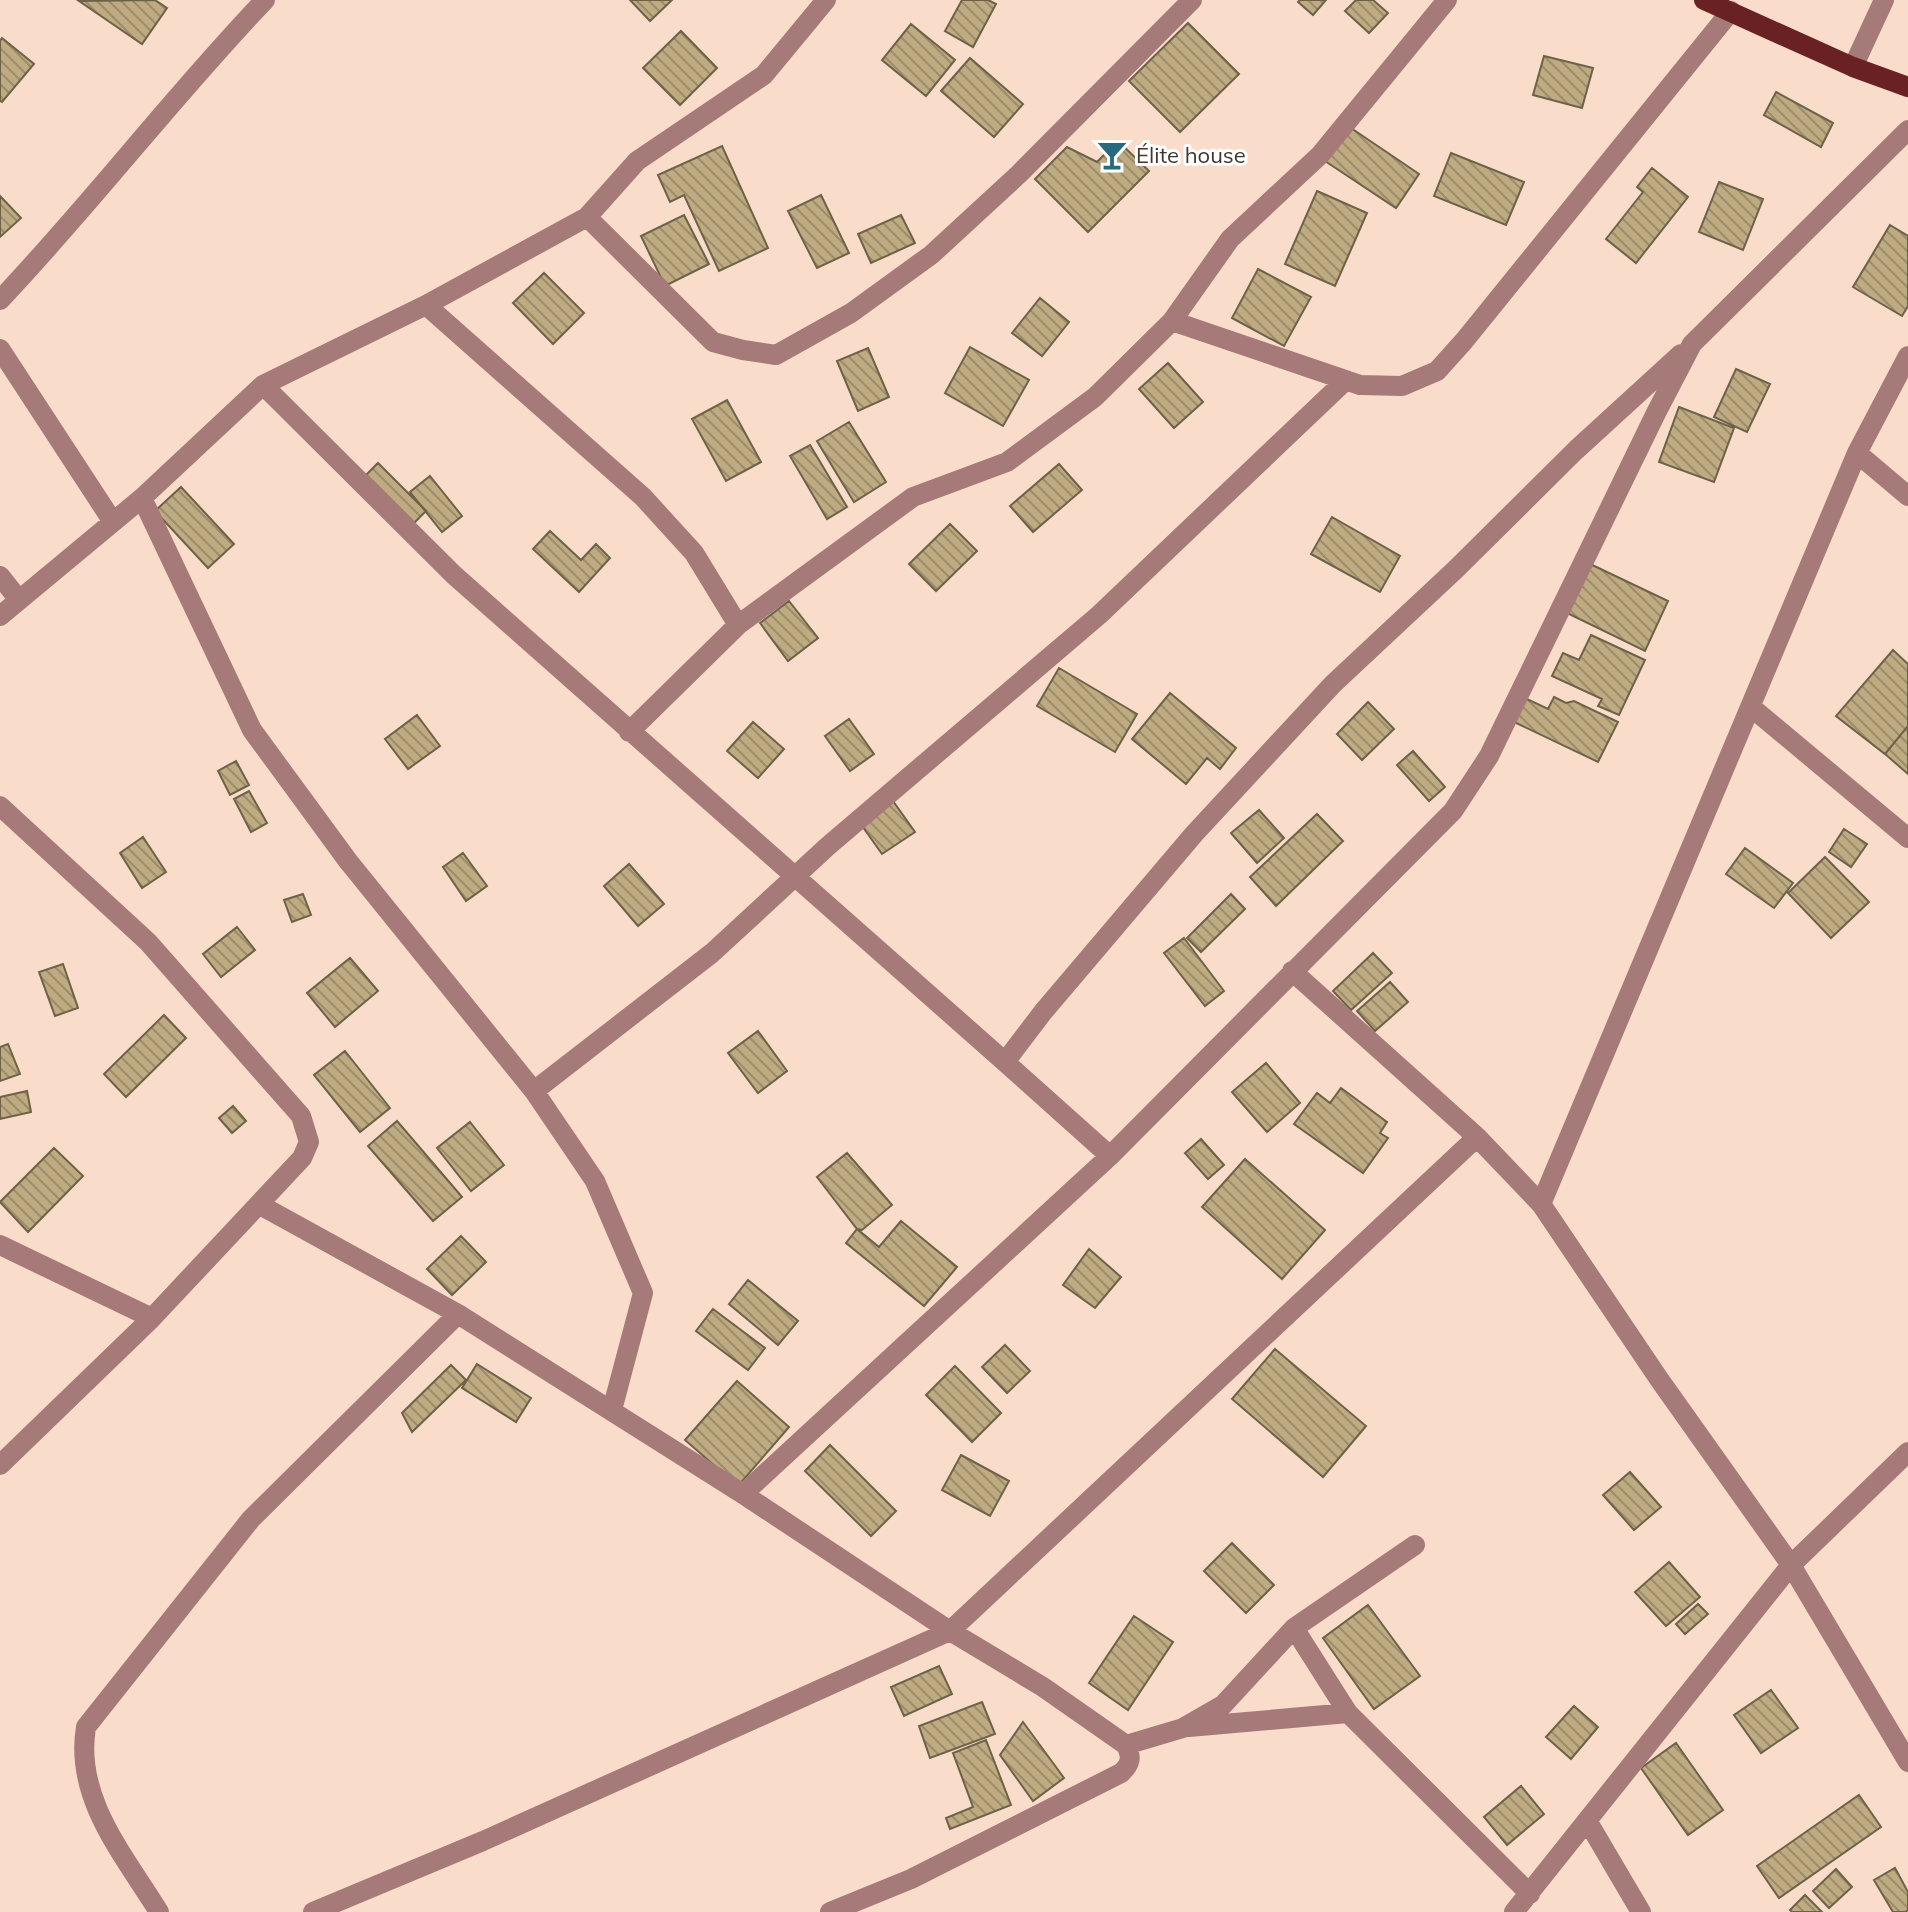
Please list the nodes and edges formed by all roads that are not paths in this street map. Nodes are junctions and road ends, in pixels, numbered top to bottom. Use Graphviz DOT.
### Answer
graph roads {
  1 [pos="265,0"];
  2 [pos="826,0"];
  3 [pos="1192,0"];
  4 [pos="1447,0"];
  5 [pos="1704,0"];
  6 [pos="1884,0"];
  7 [pos="1731,11"];
  8 [pos="1853,67"];
  9 [pos="1908,87"];
  10 [pos="1908,130"];
  11 [pos="587,217"];
  12 [pos="0,300"];
  13 [pos="426,305"];
  14 [pos="1172,321"];
  15 [pos="1692,344"];
  16 [pos="0,349"];
  17 [pos="1908,356"];
  18 [pos="1346,380"];
  19 [pos="263,385"];
  20 [pos="1857,453"];
  21 [pos="1908,496"];
  22 [pos="142,498"];
  23 [pos="113,522"];
  24 [pos="0,576"];
  25 [pos="19,600"];
  26 [pos="0,616"];
  27 [pos="738,625"];
  28 [pos="1751,707"];
  29 [pos="629,732"];
  30 [pos="0,806"];
  31 [pos="1908,838"];
  32 [pos="796,877"];
  33 [pos="1292,971"];
  34 [pos="1005,1062"];
  35 [pos="534,1091"];
  36 [pos="1477,1137"];
  37 [pos="1110,1156"];
  38 [pos="1541,1204"];
  39 [pos="260,1205"];
  40 [pos="0,1245"];
  41 [pos="458,1314"];
  42 [pos="152,1318"];
  43 [pos="612,1410"];
  44 [pos="1908,1452"];
  45 [pos="0,1465"];
  46 [pos="743,1494"];
  47 [pos="1415,1545"];
  48 [pos="1791,1565"];
  49 [pos="1294,1628"];
  50 [pos="950,1631"];
  51 [pos="1348,1713"];
  52 [pos="1183,1728"];
  53 [pos="1126,1745"];
  54 [pos="1908,1762"];
  55 [pos="1588,1822"];
  56 [pos="1530,1894"];
  57 [pos="159,1912"];
  58 [pos="313,1912"];
  59 [pos="830,1912"];
  60 [pos="1514,1912"];
  61 [pos="1641,1912"];
  1 -- 12 [label="street"];
  2 -- 11 [label="street"];
  3 -- 11 [label="street"];
  4 -- 14 [label="street"];
  5 -- 7 [label="main road"];
  6 -- 8 [label="street"];
  7 -- 8 [label="main road"];
  7 -- 18 [label="street"];
  8 -- 9 [label="main road"];
  10 -- 15 [label="street"];
  11 -- 13 [label="street"];
  13 -- 19 [label="street"];
  13 -- 27 [label="street"];
  14 -- 18 [label="street"];
  14 -- 27 [label="street"];
  15 -- 33 [label="street"];
  15 -- 34 [label="street"];
  16 -- 23 [label="street"];
  17 -- 20 [label="street"];
  18 -- 32 [label="street"];
  19 -- 22 [label="street"];
  19 -- 29 [label="street"];
  20 -- 21 [label="street"];
  20 -- 28 [label="street"];
  22 -- 23 [label="street"];
  22 -- 35 [label="street"];
  23 -- 25 [label="street"];
  24 -- 25 [label="street"];
  25 -- 26 [label="street"];
  27 -- 29 [label="street"];
  28 -- 31 [label="street"];
  28 -- 38 [label="street"];
  29 -- 32 [label="street"];
  30 -- 39 [label="street"];
  32 -- 34 [label="street"];
  32 -- 35 [label="street"];
  33 -- 36 [label="street"];
  33 -- 37 [label="street"];
  34 -- 37 [label="street"];
  35 -- 43 [label="street"];
  36 -- 38 [label="street"];
  36 -- 50 [label="street"];
  37 -- 46 [label="street"];
  38 -- 48 [label="street"];
  39 -- 41 [label="street"];
  39 -- 42 [label="street"];
  40 -- 42 [label="street"];
  41 -- 43 [label="street"];
  41 -- 57 [label="street"];
  42 -- 45 [label="street"];
  43 -- 46 [label="street"];
  44 -- 48 [label="street"];
  46 -- 50 [label="street"];
  47 -- 49 [label="street"];
  48 -- 54 [label="street"];
  48 -- 55 [label="street"];
  49 -- 51 [label="street"];
  49 -- 52 [label="street"];
  50 -- 53 [label="street"];
  50 -- 58 [label="street"];
  51 -- 52 [label="street"];
  51 -- 56 [label="street"];
  52 -- 53 [label="street"];
  53 -- 59 [label="street"];
  55 -- 56 [label="street"];
  55 -- 61 [label="street"];
  56 -- 60 [label="street"];
}
